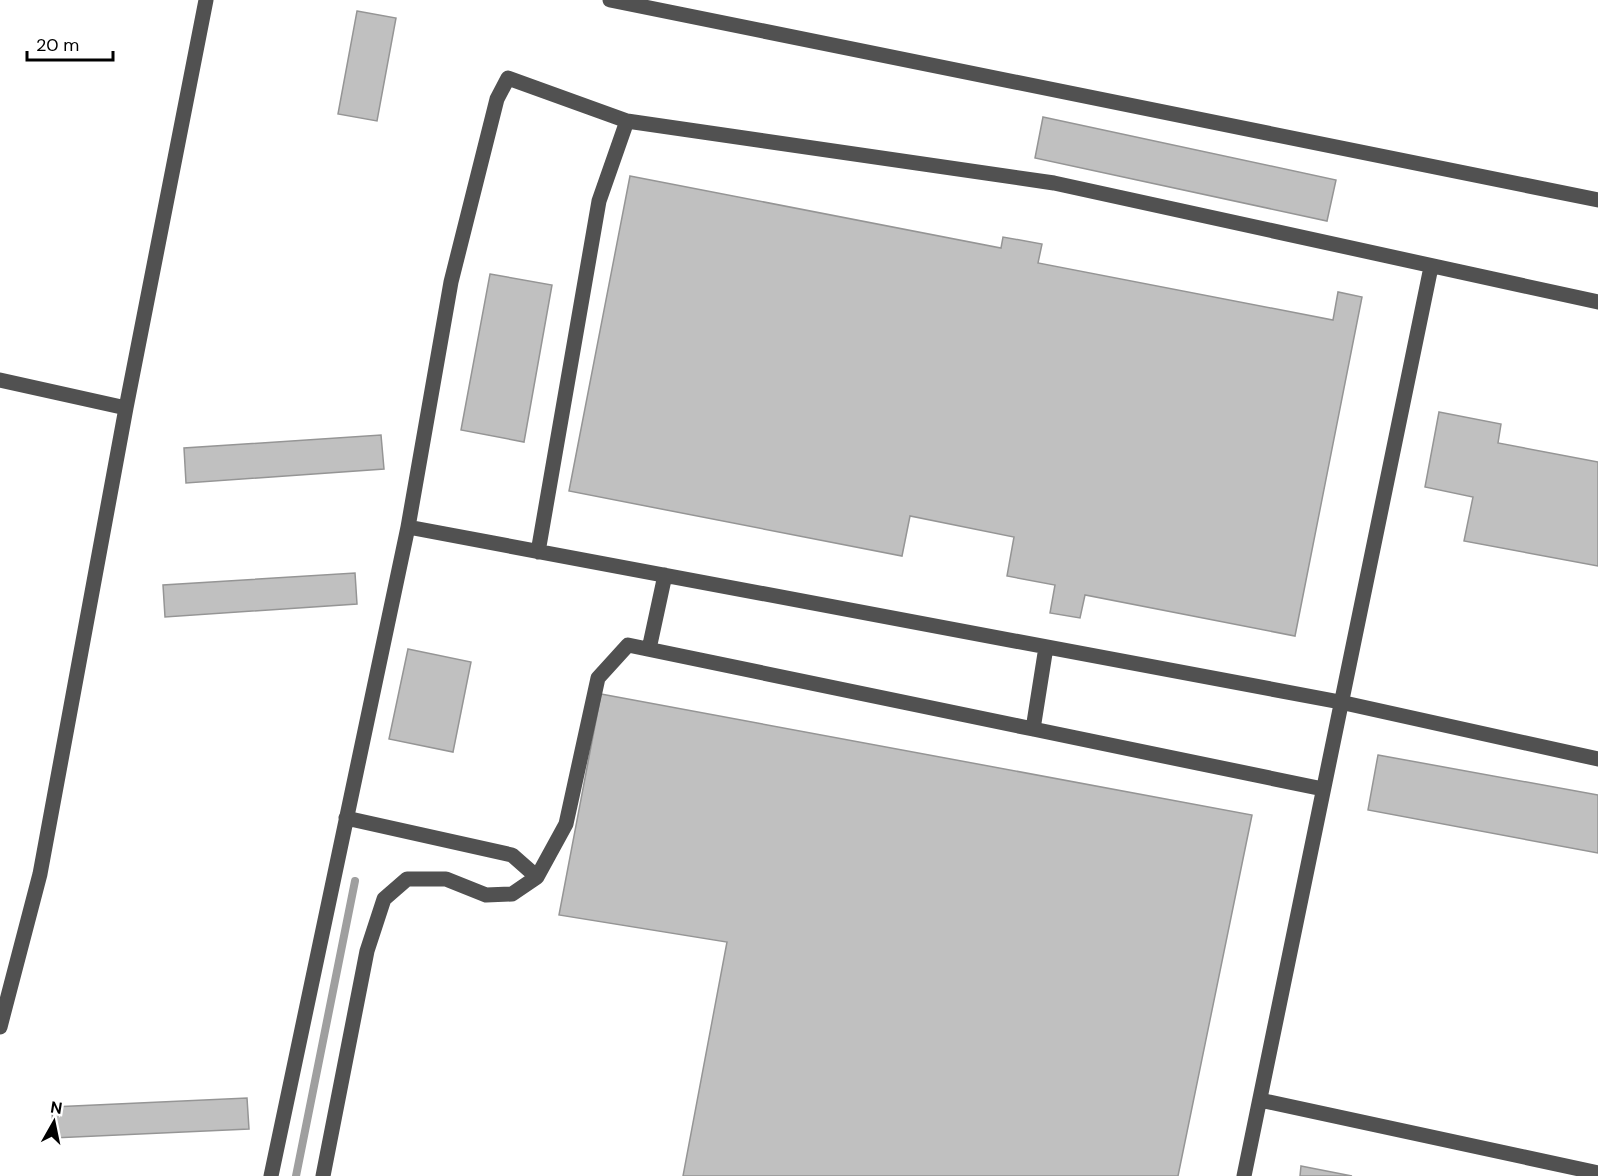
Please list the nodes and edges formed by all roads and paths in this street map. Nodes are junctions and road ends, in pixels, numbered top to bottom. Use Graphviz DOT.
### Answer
graph roads {
  1 [pos="206,0"];
  2 [pos="610,0"];
  3 [pos="627,121"];
  4 [pos="1598,200"];
  5 [pos="1431,267"];
  6 [pos="1598,302"];
  7 [pos="0,381"];
  8 [pos="126,408"];
  9 [pos="408,527"];
  10 [pos="538,552"];
  11 [pos="665,575"];
  12 [pos="1046,647"];
  13 [pos="649,649"];
  14 [pos="1340,702"];
  15 [pos="1033,729"];
  16 [pos="1598,759"];
  17 [pos="1323,789"];
  18 [pos="346,818"];
  19 [pos="537,877"];
  20 [pos="0,1028"];
  21 [pos="1260,1100"];
  22 [pos="1598,1173"];
  23 [pos="270,1176"];
  24 [pos="323,1176"];
  25 [pos="1244,1176"];
  1 -- 8 [label="street"];
  2 -- 4 [label="street"];
  3 -- 5 [label="street"];
  3 -- 9 [label="street"];
  3 -- 10 [label="street"];
  5 -- 6 [label="street"];
  5 -- 14 [label="street"];
  7 -- 8 [label="street"];
  8 -- 20 [label="street"];
  9 -- 10 [label="street"];
  9 -- 18 [label="street"];
  10 -- 11 [label="street"];
  11 -- 12 [label="street"];
  11 -- 13 [label="street"];
  12 -- 14 [label="street"];
  12 -- 15 [label="street"];
  13 -- 15 [label="street"];
  13 -- 19 [label="street"];
  14 -- 16 [label="street"];
  14 -- 17 [label="street"];
  15 -- 17 [label="street"];
  17 -- 21 [label="street"];
  18 -- 19 [label="street"];
  18 -- 23 [label="street"];
  19 -- 24 [label="street"];
  21 -- 22 [label="street"];
  21 -- 25 [label="street"];
}
